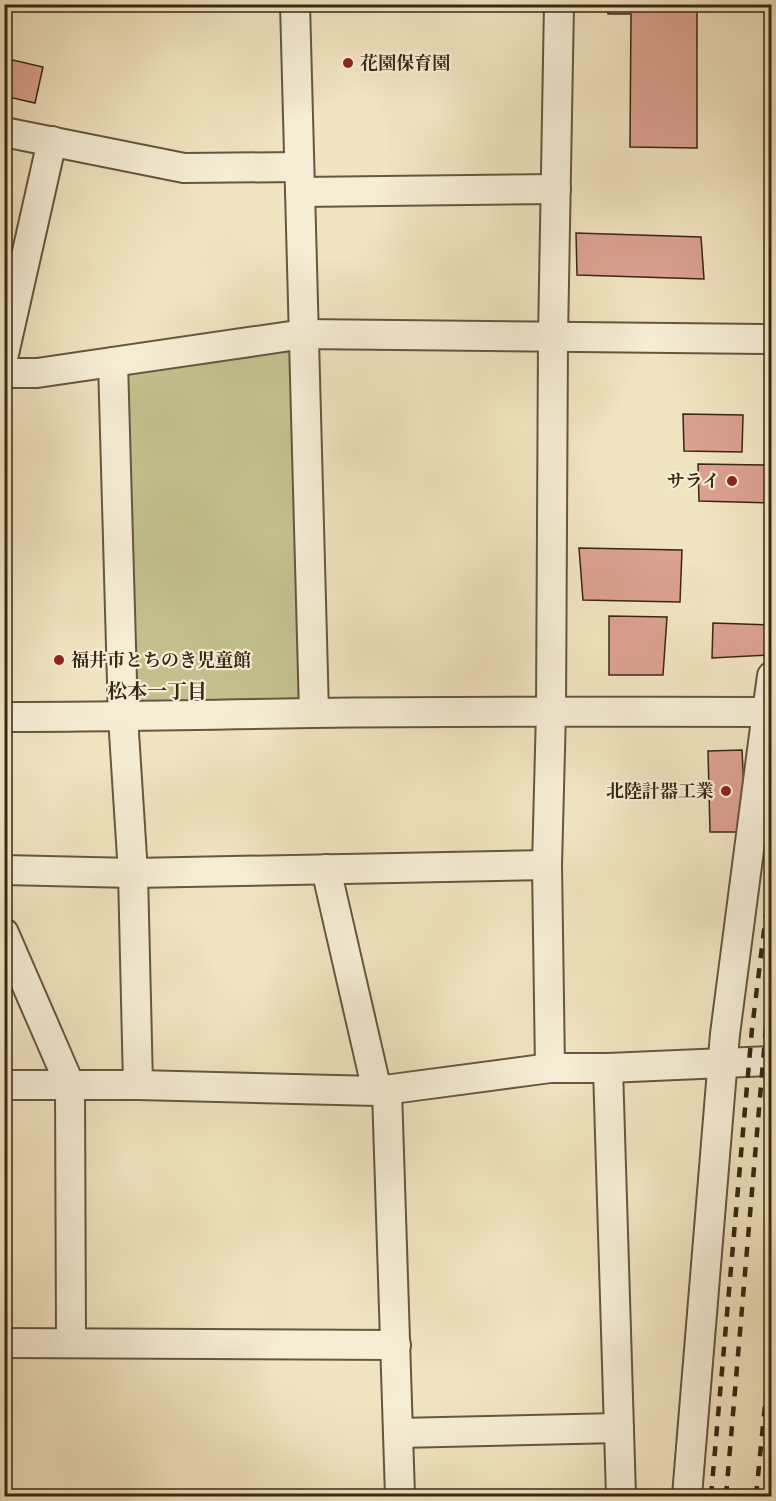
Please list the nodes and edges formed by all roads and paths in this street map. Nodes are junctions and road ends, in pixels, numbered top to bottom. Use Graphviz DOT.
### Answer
graph roads {
  1 [pos="295,4"];
  2 [pos="559,4"];
  3 [pos="4,132"];
  4 [pos="52,141"];
  5 [pos="300,180"];
  6 [pos="556,189"];
  7 [pos="304,334"];
  8 [pos="553,338"];
  9 [pos="771,339"];
  10 [pos="4,354"];
  11 [pos="113,362"];
  12 [pos="4,373"];
  13 [pos="771,676"];
  14 [pos="550,712"];
  15 [pos="767,712"];
  16 [pos="314,713"];
  17 [pos="4,717"];
  18 [pos="123,717"];
  19 [pos="547,866"];
  20 [pos="326,869"];
  21 [pos="4,870"];
  22 [pos="134,873"];
  23 [pos="4,933"];
  24 [pos="771,1061"];
  25 [pos="723,1063"];
  26 [pos="550,1068"];
  27 [pos="608,1068"];
  28 [pos="4,1085"];
  29 [pos="70,1085"];
  30 [pos="138,1085"];
  31 [pos="382,1091"];
  32 [pos="4,1343"];
  33 [pos="71,1343"];
  34 [pos="396,1344"];
  35 [pos="619,1428"];
  36 [pos="398,1433"];
  37 [pos="400,1497"];
  38 [pos="621,1497"];
  39 [pos="687,1497"];
  1 -- 5 [label="street"];
  2 -- 6 [label="street"];
  3 -- 4 [label="street"];
  4 -- 5 [label="street"];
  4 -- 10 [label="street"];
  5 -- 6 [label="street"];
  5 -- 7 [label="street"];
  6 -- 8 [label="street"];
  7 -- 8 [label="street"];
  7 -- 11 [label="street"];
  7 -- 16 [label="street"];
  8 -- 9 [label="street"];
  8 -- 14 [label="street"];
  11 -- 12 [label="street"];
  11 -- 18 [label="street"];
  13 -- 15 [label="street"];
  14 -- 15 [label="street"];
  14 -- 16 [label="street"];
  14 -- 19 [label="street"];
  15 -- 25 [label="street"];
  16 -- 18 [label="street"];
  17 -- 18 [label="street"];
  18 -- 22 [label="street"];
  19 -- 20 [label="street"];
  19 -- 26 [label="street"];
  20 -- 22 [label="street"];
  20 -- 31 [label="street"];
  21 -- 22 [label="street"];
  22 -- 30 [label="street"];
  23 -- 29 [label="street"];
  24 -- 25 [label="street"];
  25 -- 27 [label="street"];
  25 -- 39 [label="street"];
  26 -- 27 [label="street"];
  26 -- 31 [label="street"];
  27 -- 35 [label="street"];
  28 -- 29 [label="street"];
  29 -- 30 [label="street"];
  29 -- 33 [label="street"];
  30 -- 31 [label="street"];
  31 -- 34 [label="street"];
  32 -- 33 [label="street"];
  33 -- 34 [label="street"];
  34 -- 36 [label="street"];
  35 -- 36 [label="street"];
  35 -- 38 [label="street"];
  36 -- 37 [label="street"];
}
